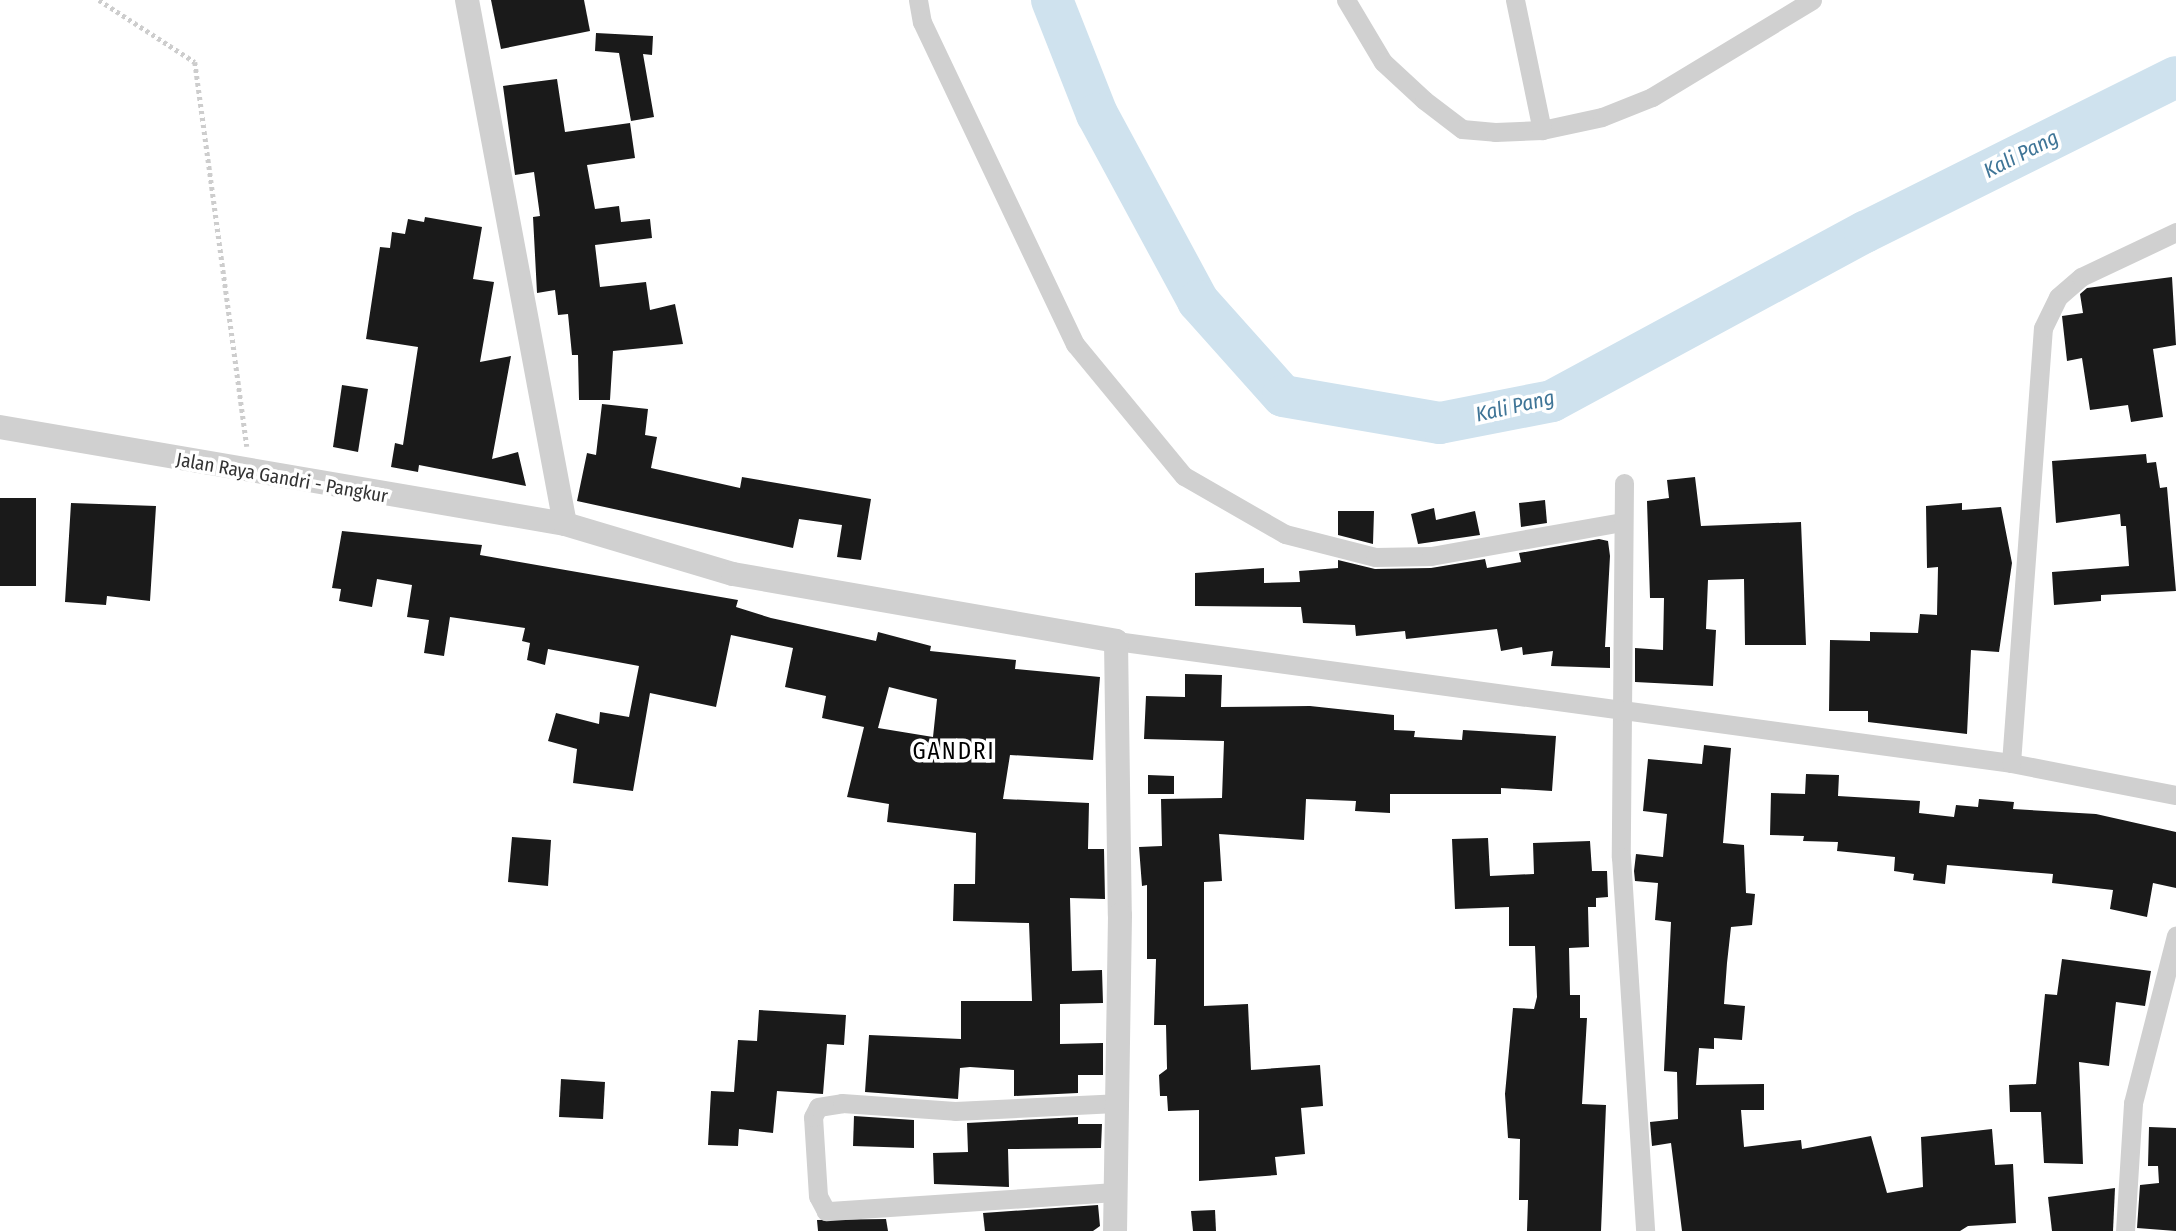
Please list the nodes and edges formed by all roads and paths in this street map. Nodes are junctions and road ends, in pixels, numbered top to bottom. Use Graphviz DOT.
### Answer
graph roads {
  1 [pos="99,0"];
  2 [pos="467,0"];
  3 [pos="918,0"];
  4 [pos="1346,0"];
  5 [pos="1515,0"];
  6 [pos="1812,0"];
  7 [pos="1542,130"];
  8 [pos="2176,232"];
  9 [pos="0,427"];
  10 [pos="251,474"];
  11 [pos="1624,483"];
  12 [pos="1622,522"];
  13 [pos="565,524"];
  14 [pos="1116,641"];
  15 [pos="1622,714"];
  16 [pos="2011,763"];
  17 [pos="2176,795"];
  18 [pos="2176,935"];
  19 [pos="1116,1103"];
  20 [pos="1115,1192"];
  21 [pos="1115,1231"];
  22 [pos="1646,1231"];
  23 [pos="2125,1231"];
  1 -- 10 [label="path"];
  2 -- 13 [label="street"];
  3 -- 12 [label="street"];
  4 -- 7 [label="street"];
  5 -- 7 [label="street"];
  6 -- 7 [label="street"];
  8 -- 16 [label="street"];
  9 -- 10 [label="street, Jalan Raya Gandri - Pangkur"];
  10 -- 13 [label="street, Jalan Raya Gandri - Pangkur"];
  11 -- 12 [label="street"];
  12 -- 15 [label="street"];
  13 -- 14 [label="street, Jalan Raya Gandri - Pangkur"];
  14 -- 15 [label="street"];
  14 -- 19 [label="street"];
  15 -- 16 [label="street"];
  15 -- 22 [label="street"];
  16 -- 17 [label="street"];
  18 -- 23 [label="street"];
  19 -- 20 [label="street"];
  19 -- 20 [label="street"];
  20 -- 21 [label="street"];
}
